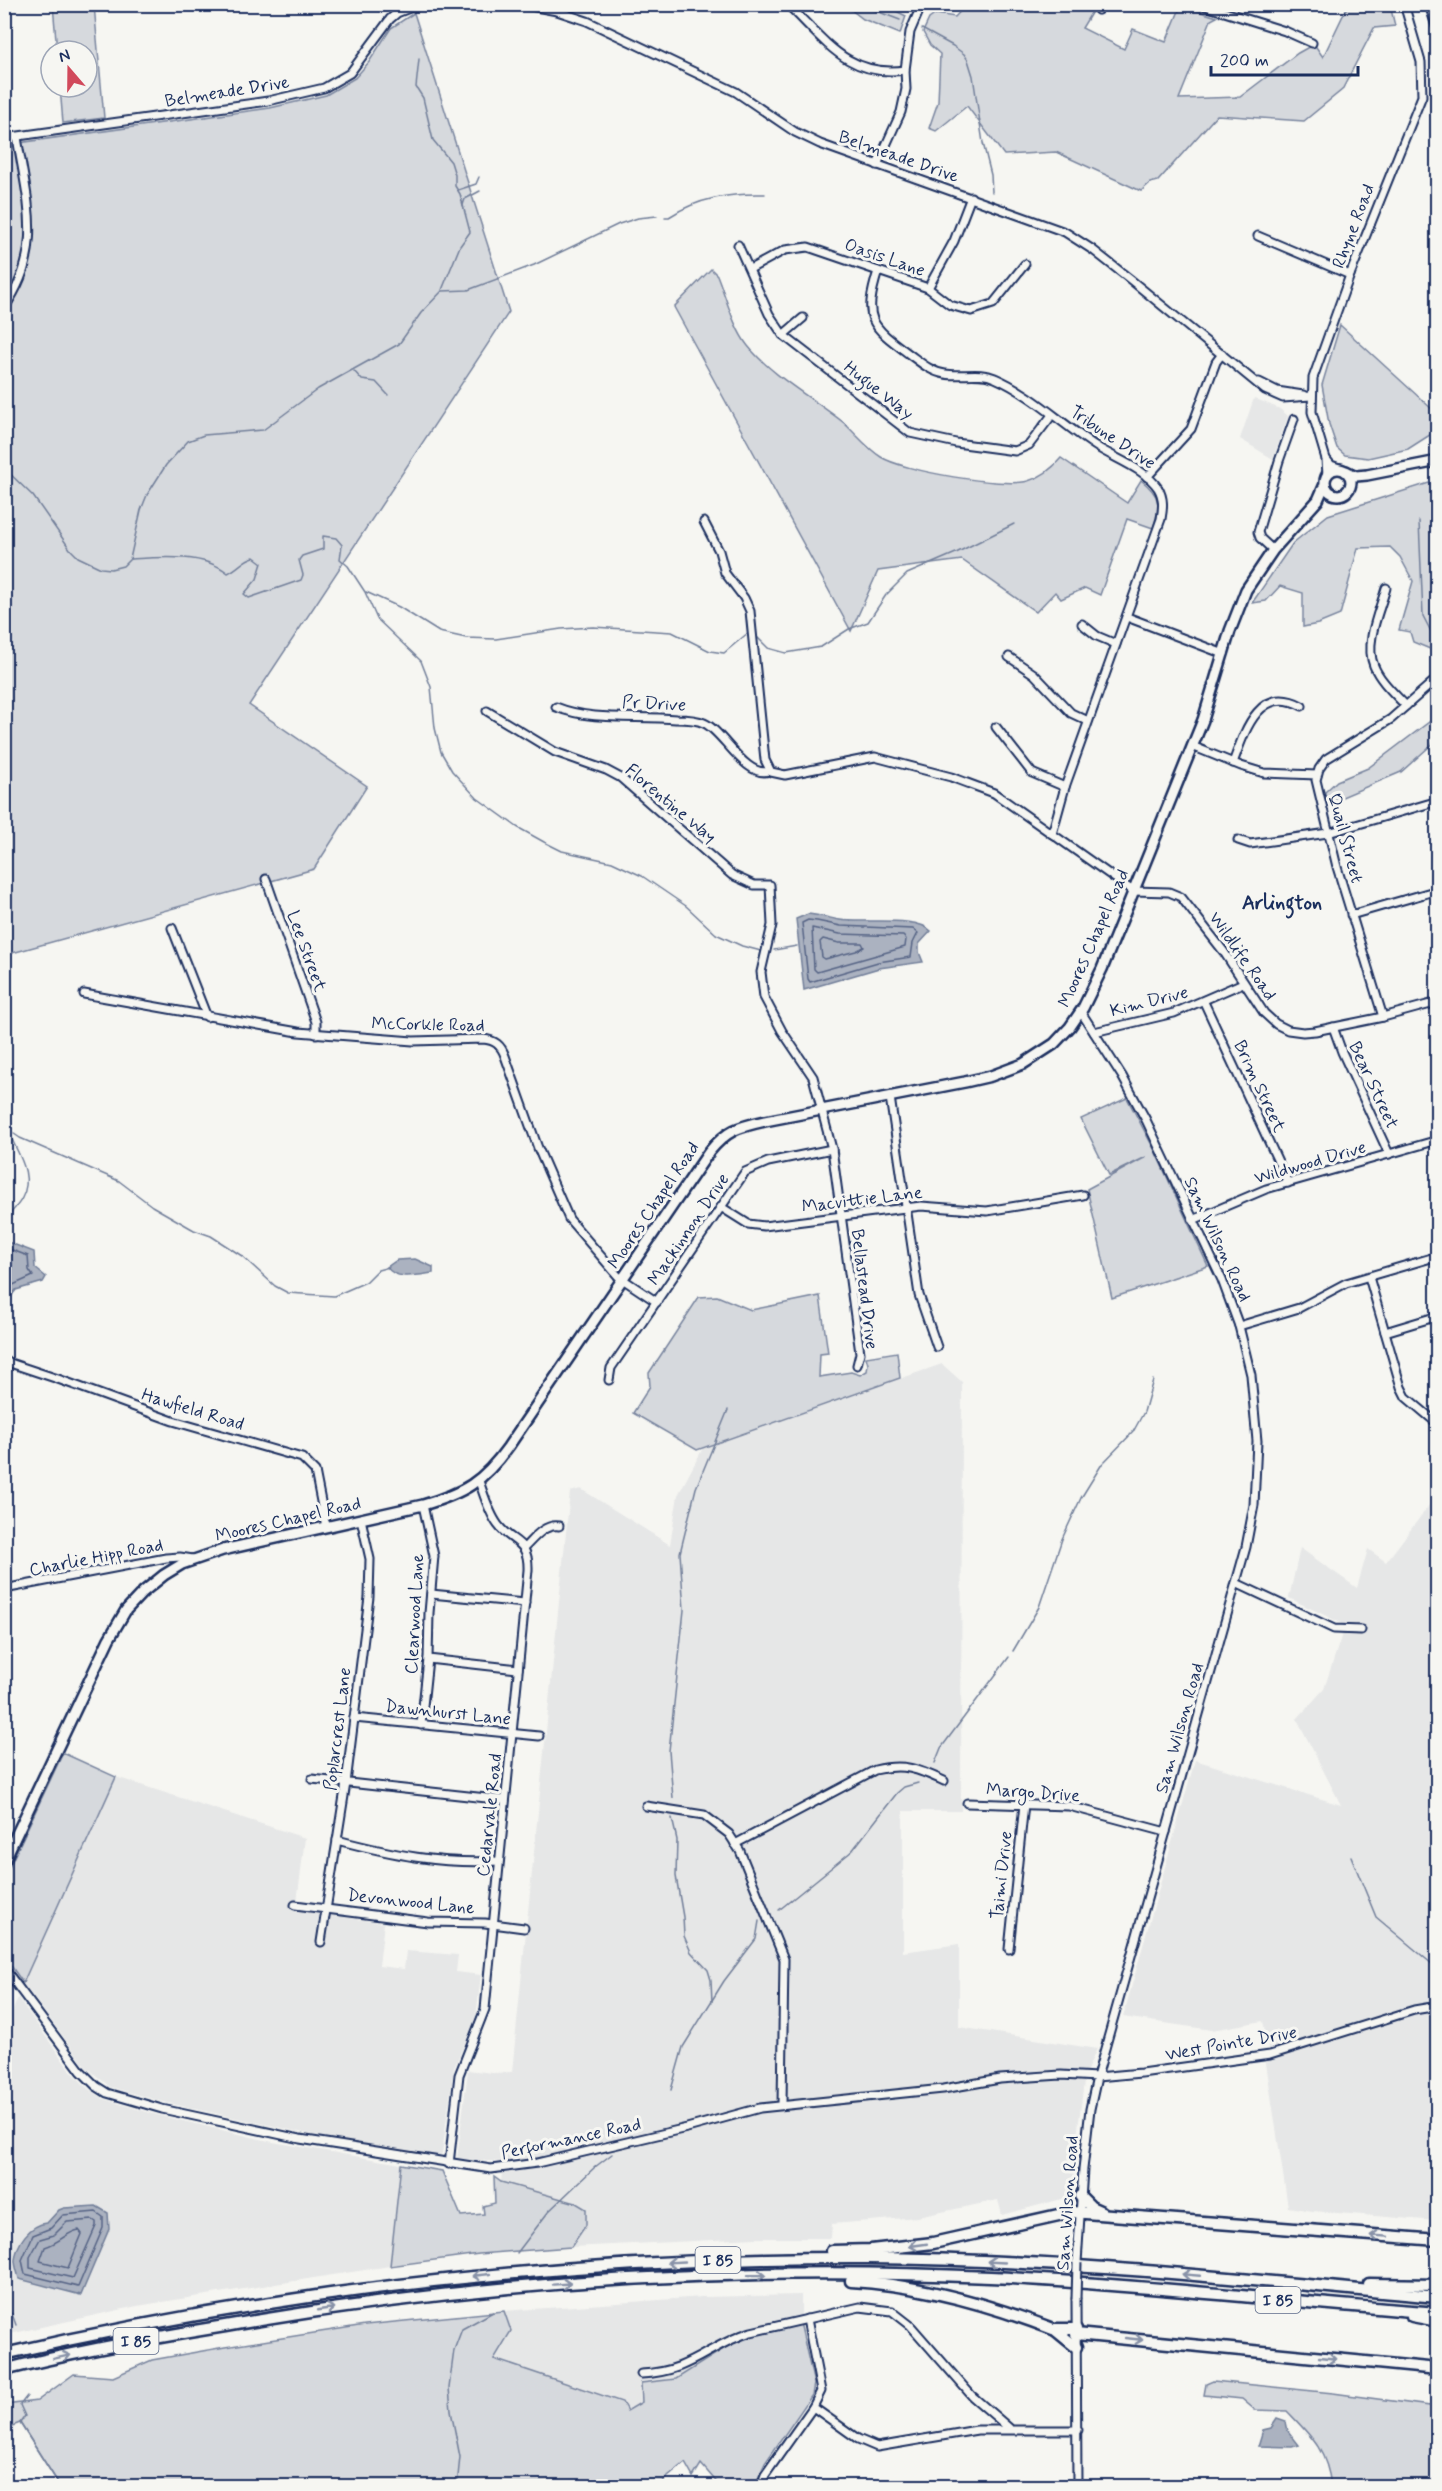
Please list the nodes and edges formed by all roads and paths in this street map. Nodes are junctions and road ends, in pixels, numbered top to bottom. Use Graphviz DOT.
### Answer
graph roads {
  1 [pos="392,4"];
  2 [pos="420,4"];
  3 [pos="520,4"];
  4 [pos="787,4"];
  5 [pos="922,4"];
  6 [pos="1199,4"];
  7 [pos="1404,4"];
  8 [pos="1431,4"];
  9 [pos="397,13"];
  10 [pos="1437,26"];
  11 [pos="1312,43"];
  12 [pos="905,70"];
  13 [pos="17,137"];
  14 [pos="4,138"];
  15 [pos="877,165"];
  16 [pos="971,197"];
  17 [pos="1258,236"];
  18 [pos="738,244"];
  19 [pos="1025,264"];
  20 [pos="750,270"];
  21 [pos="878,271"];
  22 [pos="1350,275"];
  23 [pos="928,288"];
  24 [pos="4,308"];
  25 [pos="803,318"];
  26 [pos="783,335"];
  27 [pos="1222,354"];
  28 [pos="1311,396"];
  29 [pos="1052,415"];
  30 [pos="1294,419"];
  31 [pos="1326,459"];
  32 [pos="1435,459"];
  33 [pos="1344,470"];
  34 [pos="1367,476"];
  35 [pos="1147,477"];
  36 [pos="1326,480"];
  37 [pos="1351,487"];
  38 [pos="1336,496"];
  39 [pos="1318,500"];
  40 [pos="704,522"];
  41 [pos="1273,550"];
  42 [pos="1386,588"];
  43 [pos="1127,617"];
  44 [pos="1082,624"];
  45 [pos="1116,644"];
  46 [pos="1224,654"];
  47 [pos="1009,657"];
  48 [pos="1432,683"];
  49 [pos="1302,706"];
  50 [pos="1406,706"];
  51 [pos="556,707"];
  52 [pos="488,711"];
  53 [pos="1088,721"];
  54 [pos="996,727"];
  55 [pos="1192,746"];
  56 [pos="1233,763"];
  57 [pos="769,771"];
  58 [pos="1317,775"];
  59 [pos="1065,787"];
  60 [pos="1437,801"];
  61 [pos="1328,833"];
  62 [pos="1052,834"];
  63 [pos="1238,840"];
  64 [pos="266,879"];
  65 [pos="770,885"];
  66 [pos="1437,890"];
  67 [pos="1133,891"];
  68 [pos="1351,915"];
  69 [pos="172,928"];
  70 [pos="1243,983"];
  71 [pos="84,994"];
  72 [pos="1204,1002"];
  73 [pos="1437,1002"];
  74 [pos="1081,1012"];
  75 [pos="207,1017"];
  76 [pos="1383,1017"];
  77 [pos="1333,1027"];
  78 [pos="1094,1032"];
  79 [pos="316,1034"];
  80 [pos="890,1096"];
  81 [pos="823,1110"];
  82 [pos="1437,1140"];
  83 [pos="832,1149"];
  84 [pos="1389,1154"];
  85 [pos="1288,1183"];
  86 [pos="1083,1195"];
  87 [pos="721,1207"];
  88 [pos="907,1208"];
  89 [pos="840,1216"];
  90 [pos="1193,1220"];
  91 [pos="1437,1256"];
  92 [pos="1369,1277"];
  93 [pos="622,1279"];
  94 [pos="657,1302"];
  95 [pos="1437,1316"];
  96 [pos="1239,1326"];
  97 [pos="1385,1332"];
  98 [pos="937,1347"];
  99 [pos="4,1361"];
  100 [pos="857,1365"];
  101 [pos="609,1380"];
  102 [pos="1437,1424"];
  103 [pos="478,1481"];
  104 [pos="423,1505"];
  105 [pos="361,1519"];
  106 [pos="559,1526"];
  107 [pos="326,1527"];
  108 [pos="524,1548"];
  109 [pos="194,1559"];
  110 [pos="1236,1583"];
  111 [pos="4,1589"];
  112 [pos="431,1594"];
  113 [pos="525,1603"];
  114 [pos="1361,1630"];
  115 [pos="428,1659"];
  116 [pos="518,1668"];
  117 [pos="354,1718"];
  118 [pos="421,1725"];
  119 [pos="512,1733"];
  120 [pos="539,1736"];
  121 [pos="312,1779"];
  122 [pos="944,1781"];
  123 [pos="346,1783"];
  124 [pos="505,1800"];
  125 [pos="967,1803"];
  126 [pos="1024,1804"];
  127 [pos="646,1806"];
  128 [pos="1166,1832"];
  129 [pos="337,1840"];
  130 [pos="735,1844"];
  131 [pos="4,1861"];
  132 [pos="499,1861"];
  133 [pos="295,1905"];
  134 [pos="328,1908"];
  135 [pos="492,1924"];
  136 [pos="524,1928"];
  137 [pos="321,1942"];
  138 [pos="1009,1949"];
  139 [pos="4,1968"];
  140 [pos="1437,2006"];
  141 [pos="1097,2077"];
  142 [pos="782,2105"];
  143 [pos="449,2164"];
  144 [pos="1080,2196"];
  145 [pos="1078,2213"];
  146 [pos="1116,2215"];
  147 [pos="1437,2241"];
  148 [pos="712,2260"];
  149 [pos="800,2274"];
  150 [pos="1225,2278"];
  151 [pos="1437,2285"];
  152 [pos="1437,2297"];
  153 [pos="1367,2308"];
  154 [pos="1437,2313"];
  155 [pos="807,2319"];
  156 [pos="1437,2321"];
  157 [pos="1053,2329"];
  158 [pos="1076,2331"];
  159 [pos="1076,2347"];
  160 [pos="4,2354"];
  161 [pos="1437,2369"];
  162 [pos="4,2370"];
  163 [pos="641,2374"];
  164 [pos="813,2407"];
  165 [pos="1009,2428"];
  166 [pos="1078,2430"];
  167 [pos="761,2487"];
  168 [pos="1077,2487"];
  1 -- 9 [label="street"];
  2 -- 9 [label="street, Belmeade Drive"];
  3 -- 15 [label="street, Belmeade Drive"];
  4 -- 12 [label="street"];
  5 -- 12 [label="street"];
  6 -- 11 [label="street"];
  7 -- 22 [label="street, Rhyne Road"];
  8 -- 10 [label="highway"];
  9 -- 13 [label="street, Belmeade Drive"];
  12 -- 15 [label="street"];
  13 -- 14 [label="street, Belmeade Drive"];
  13 -- 24 [label="street"];
  15 -- 16 [label="street, Belmeade Drive"];
  16 -- 23 [label="street"];
  16 -- 27 [label="street, Belmeade Drive"];
  17 -- 22 [label="street"];
  18 -- 20 [label="street, Hugue Way"];
  19 -- 23 [label="street, Oasis Lane"];
  20 -- 21 [label="street, Oasis Lane"];
  20 -- 26 [label="street, Hugue Way"];
  21 -- 23 [label="street, Oasis Lane"];
  21 -- 29 [label="street, Tribune Drive"];
  22 -- 28 [label="street, Rhyne Road"];
  25 -- 26 [label="street"];
  26 -- 29 [label="street, Hugue Way"];
  27 -- 28 [label="street, Belmeade Drive"];
  27 -- 35 [label="street"];
  28 -- 31 [label="street, Rhyne Road"];
  29 -- 35 [label="street, Tribune Drive"];
  30 -- 41 [label="street"];
  31 -- 33 [label="street"];
  31 -- 36 [label="street, Rhyne Road"];
  32 -- 34 [label="main road"];
  33 -- 34 [label="main road"];
  33 -- 36 [label="main road"];
  33 -- 37 [label="main road"];
  34 -- 37 [label="main road"];
  35 -- 43 [label="street, Tribune Drive"];
  36 -- 38 [label="main road"];
  36 -- 39 [label="main road, Moores Chapel Road"];
  37 -- 38 [label="main road"];
  38 -- 39 [label="main road"];
  39 -- 41 [label="main road, Moores Chapel Road"];
  40 -- 57 [label="street"];
  41 -- 46 [label="main road, Moores Chapel Road"];
  42 -- 50 [label="street"];
  43 -- 45 [label="street, Tribune Drive"];
  43 -- 46 [label="street"];
  44 -- 45 [label="street"];
  45 -- 53 [label="street, Tribune Drive"];
  46 -- 55 [label="main road, Moores Chapel Road"];
  47 -- 53 [label="street"];
  48 -- 50 [label="street, Quail Street"];
  49 -- 56 [label="street"];
  50 -- 58 [label="street, Quail Street"];
  51 -- 57 [label="street, Pr Drive"];
  52 -- 65 [label="street, Florentine Way"];
  53 -- 59 [label="street, Tribune Drive"];
  54 -- 59 [label="street"];
  55 -- 56 [label="street"];
  55 -- 67 [label="main road, Moores Chapel Road"];
  56 -- 58 [label="street"];
  57 -- 62 [label="street"];
  58 -- 61 [label="street, Quail Street"];
  59 -- 62 [label="street, Tribune Drive"];
  60 -- 61 [label="street"];
  61 -- 63 [label="street"];
  61 -- 68 [label="street, Quail Street"];
  62 -- 67 [label="street"];
  64 -- 79 [label="street, Lee Street"];
  65 -- 81 [label="street, Bellastead Drive"];
  66 -- 68 [label="street"];
  67 -- 70 [label="street, Wildlife Road"];
  67 -- 74 [label="main road, Moores Chapel Road"];
  68 -- 76 [label="street, Quail Street"];
  69 -- 75 [label="street"];
  70 -- 72 [label="street, Kim Drive"];
  70 -- 77 [label="street, Wildlife Road"];
  71 -- 75 [label="street, McCorkle Road"];
  72 -- 78 [label="street, Kim Drive"];
  72 -- 85 [label="street, Brim Street"];
  73 -- 76 [label="street, Wildlife Road"];
  74 -- 78 [label="street, Sam Wilson Road"];
  74 -- 80 [label="main road, Moores Chapel Road"];
  75 -- 79 [label="street, McCorkle Road"];
  76 -- 77 [label="street, Wildlife Road"];
  77 -- 84 [label="street, Bear Street"];
  78 -- 90 [label="street, Sam Wilson Road"];
  79 -- 93 [label="street, McCorkle Road"];
  80 -- 81 [label="main road, Moores Chapel Road"];
  80 -- 88 [label="street"];
  81 -- 83 [label="street, Bellastead Drive"];
  81 -- 93 [label="main road, Moores Chapel Road"];
  82 -- 84 [label="street, Wildwood Drive"];
  83 -- 87 [label="street, Mackinnon Drive"];
  83 -- 89 [label="street, Bellastead Drive"];
  84 -- 85 [label="street, Wildwood Drive"];
  85 -- 90 [label="street, Wildwood Drive"];
  86 -- 88 [label="street, Macvittie Lane"];
  87 -- 89 [label="street, Macvittie Lane"];
  87 -- 94 [label="street, Mackinnon Drive"];
  88 -- 89 [label="street, Macvittie Lane"];
  88 -- 98 [label="street"];
  89 -- 100 [label="street, Bellastead Drive"];
  90 -- 96 [label="street, Sam Wilson Road"];
  91 -- 92 [label="street"];
  92 -- 96 [label="street"];
  92 -- 97 [label="street"];
  93 -- 94 [label="street, McCorkle Road"];
  93 -- 103 [label="main road, Moores Chapel Road"];
  94 -- 101 [label="street, Mackinnon Drive"];
  95 -- 97 [label="street"];
  96 -- 110 [label="street, Sam Wilson Road"];
  97 -- 102 [label="street"];
  99 -- 107 [label="street, Hawfield Road"];
  103 -- 104 [label="main road, Moores Chapel Road"];
  103 -- 108 [label="street"];
  104 -- 105 [label="main road, Moores Chapel Road"];
  104 -- 112 [label="street, Clearwood Lane"];
  105 -- 107 [label="main road, Moores Chapel Road"];
  105 -- 117 [label="street, Poplarcrest Lane"];
  106 -- 108 [label="street"];
  107 -- 109 [label="main road, Moores Chapel Road"];
  108 -- 113 [label="street, Cedarvale Road"];
  109 -- 111 [label="street, Charlie Hipp Road"];
  109 -- 131 [label="main road, Moores Chapel Road"];
  110 -- 114 [label="street"];
  110 -- 128 [label="street, Sam Wilson Road"];
  112 -- 113 [label="street"];
  112 -- 115 [label="street, Clearwood Lane"];
  113 -- 116 [label="street, Cedarvale Road"];
  115 -- 116 [label="street"];
  115 -- 118 [label="street, Clearwood Lane"];
  116 -- 119 [label="street, Cedarvale Road"];
  117 -- 118 [label="street, Dawnhurst Lane"];
  117 -- 123 [label="street, Poplarcrest Lane"];
  118 -- 119 [label="street, Dawnhurst Lane"];
  119 -- 120 [label="street, Dawnhurst Lane"];
  119 -- 124 [label="street, Cedarvale Road"];
  121 -- 123 [label="street"];
  122 -- 130 [label="street"];
  123 -- 124 [label="street"];
  123 -- 129 [label="street, Poplarcrest Lane"];
  124 -- 132 [label="street, Cedarvale Road"];
  125 -- 126 [label="street, Margo Drive"];
  126 -- 128 [label="street, Margo Drive"];
  126 -- 138 [label="street, Taimi Drive"];
  127 -- 130 [label="street"];
  128 -- 141 [label="street, Sam Wilson Road"];
  129 -- 132 [label="street"];
  129 -- 134 [label="street, Poplarcrest Lane"];
  130 -- 142 [label="street"];
  132 -- 135 [label="street, Cedarvale Road"];
  133 -- 134 [label="street, Devonwood Lane"];
  134 -- 135 [label="street, Devonwood Lane"];
  134 -- 137 [label="street, Poplarcrest Lane"];
  135 -- 136 [label="street, Devonwood Lane"];
  135 -- 143 [label="street, Cedarvale Road"];
  139 -- 143 [label="street, Performance Road"];
  140 -- 141 [label="street, West Pointe Drive"];
  141 -- 142 [label="street, Performance Road"];
  141 -- 144 [label="street, Sam Wilson Road"];
  142 -- 143 [label="street, Performance Road"];
  144 -- 145 [label="street, Sam Wilson Road"];
  144 -- 146 [label="highway"];
  145 -- 146 [label="highway"];
  145 -- 148 [label="highway, one-way"];
  145 -- 158 [label="street, Sam Wilson Road, bridge"];
  147 -- 146 [label="highway, one-way"];
  150 -- 148 [label="highway, I 85, one-way"];
  148 -- 160 [label="highway, I 85, one-way"];
  149 -- 153 [label="highway, I 85"];
  149 -- 157 [label="highway"];
  162 -- 149 [label="highway, I 85, one-way"];
  150 -- 151 [label="highway"];
  150 -- 152 [label="highway, I 85"];
  153 -- 154 [label="highway, I 85"];
  153 -- 156 [label="highway"];
  155 -- 163 [label="street"];
  155 -- 164 [label="street"];
  155 -- 165 [label="street"];
  157 -- 158 [label="highway"];
  157 -- 159 [label="highway"];
  158 -- 159 [label="street, Sam Wilson Road"];
  158 -- 161 [label="highway, one-way"];
  159 -- 166 [label="street, Sam Wilson Road"];
  164 -- 165 [label="street"];
  164 -- 167 [label="street"];
  165 -- 166 [label="street"];
  166 -- 168 [label="street, Sam Wilson Road"];
}
